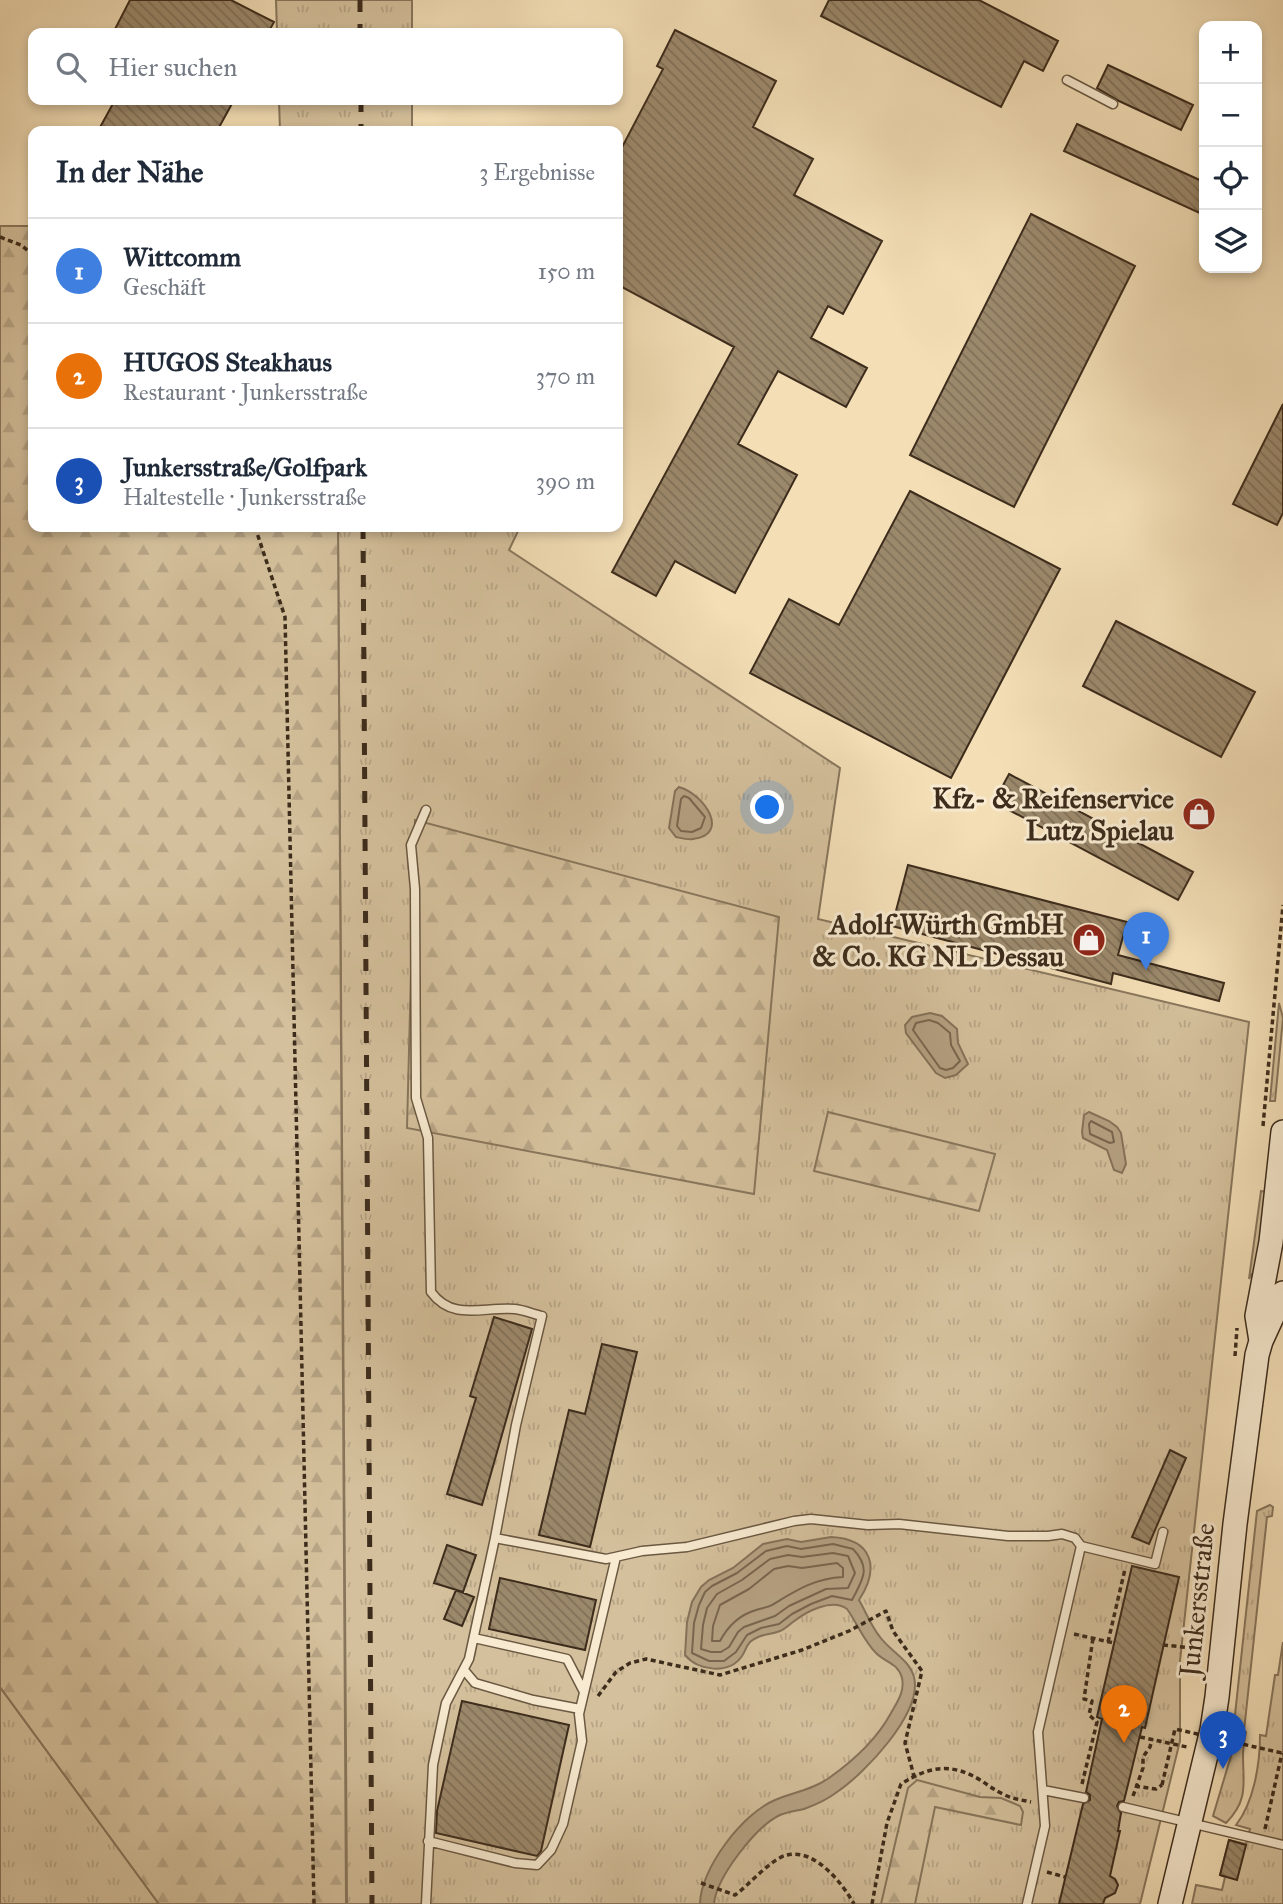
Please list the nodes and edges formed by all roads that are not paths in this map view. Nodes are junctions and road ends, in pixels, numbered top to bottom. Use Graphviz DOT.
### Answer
graph roads {
  1 [pos="1067,80"];
  2 [pos="1113,104"];
  3 [pos="426,810"];
  4 [pos="1283,1132"];
  5 [pos="1283,1293"];
  6 [pos="1261,1341"];
  7 [pos="1163,1532"];
  8 [pos="495,1538"];
  9 [pos="1081,1546"];
  10 [pos="616,1556"];
  11 [pos="474,1638"];
  12 [pos="464,1670"];
  13 [pos="584,1692"];
  14 [pos="580,1709"];
  15 [pos="1043,1790"];
  16 [pos="1082,1797"];
  17 [pos="1127,1808"];
  18 [pos="1190,1823"];
  19 [pos="428,1842"];
  20 [pos="1283,1845"];
  21 [pos="426,1904"];
  22 [pos="1027,1904"];
  23 [pos="1170,1904"];
  1 -- 2 [label="lane"];
  3 -- 8 [label="lane"];
  4 -- 6 [label="main road, Junkersstraße"];
  5 -- 6 [label="main road, Junkersstraße"];
  6 -- 18 [label="main road, Junkersstraße"];
  7 -- 9 [label="lane"];
  8 -- 10 [label="lane"];
  8 -- 11 [label="lane"];
  9 -- 10 [label="lane"];
  9 -- 15 [label="lane"];
  10 -- 13 [label="lane"];
  11 -- 12 [label="lane"];
  11 -- 13 [label="lane"];
  12 -- 14 [label="lane"];
  12 -- 19 [label="lane"];
  13 -- 14 [label="lane"];
  14 -- 19 [label="lane"];
  15 -- 16 [label="lane"];
  15 -- 22 [label="lane"];
  17 -- 18 [label="lane"];
  18 -- 20 [label="lane"];
  18 -- 23 [label="main road, Junkersstraße"];
  19 -- 21 [label="lane"];
}
